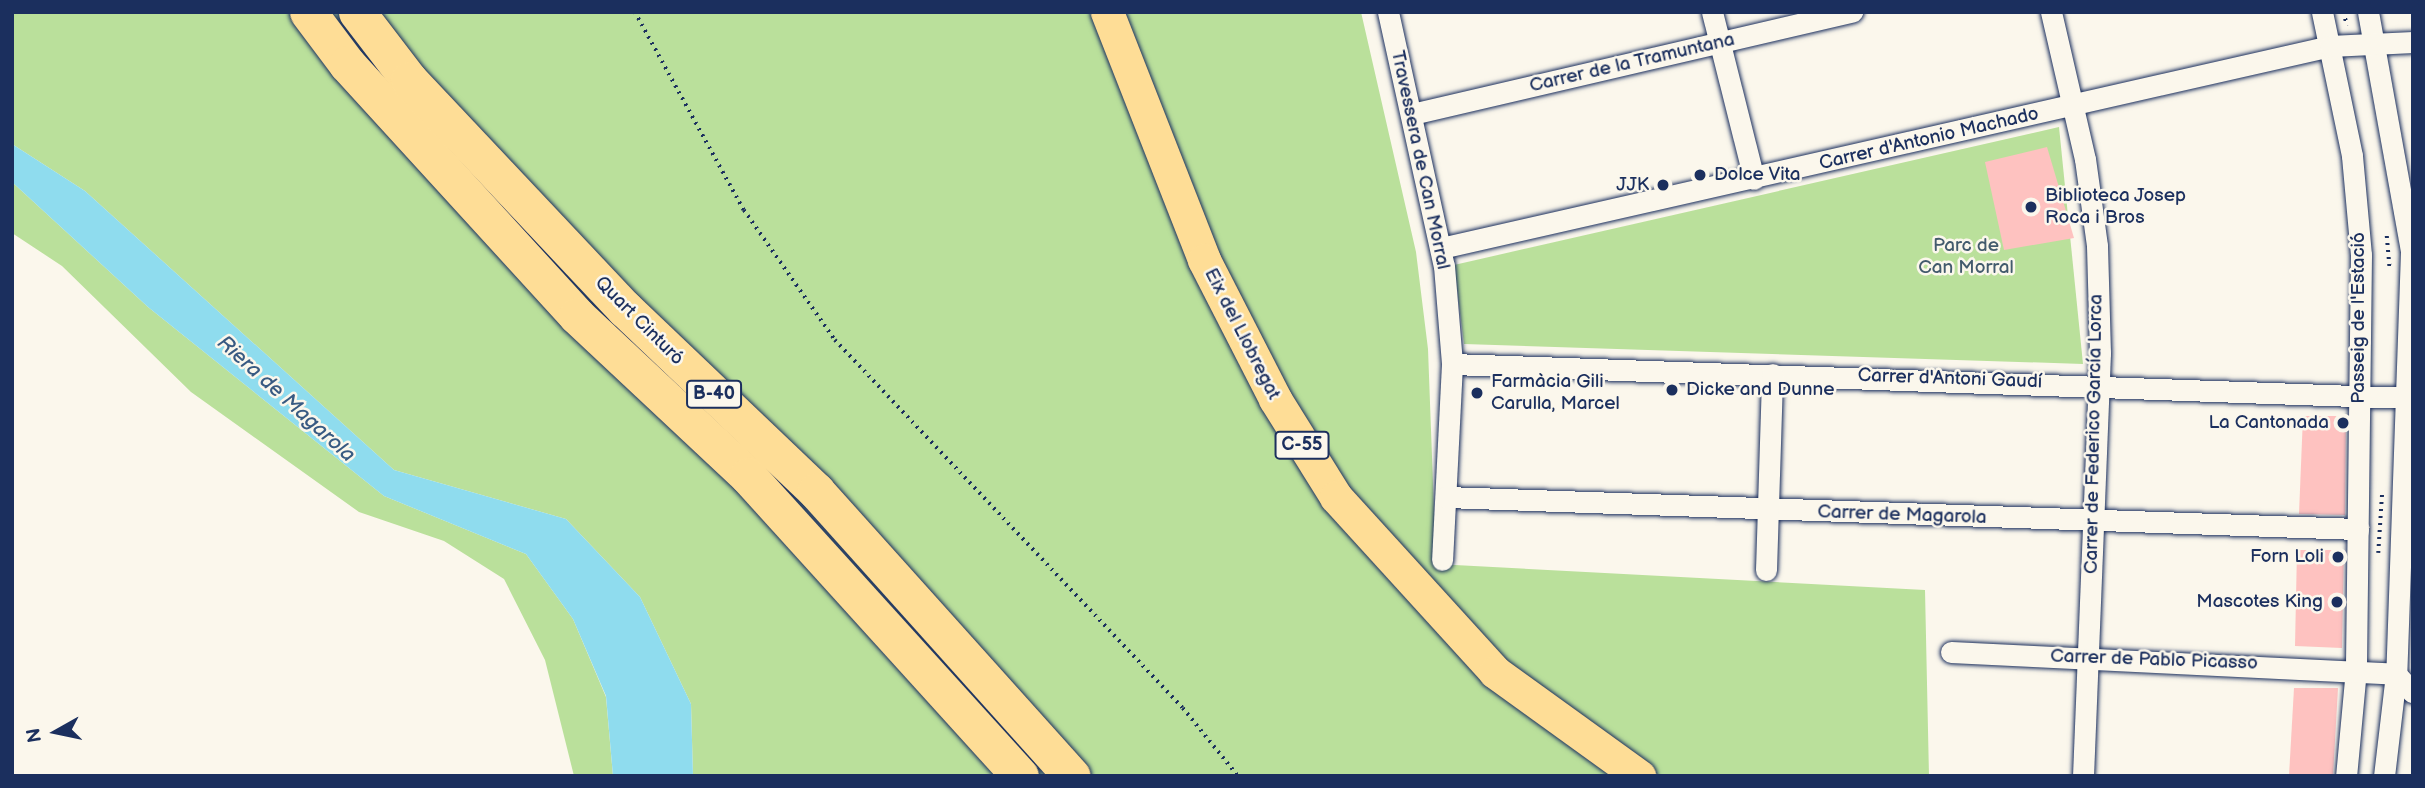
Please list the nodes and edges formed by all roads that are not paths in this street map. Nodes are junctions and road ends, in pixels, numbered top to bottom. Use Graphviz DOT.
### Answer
graph roads {
  1 [pos="308,12"];
  2 [pos="357,12"];
  3 [pos="1090,12"];
  4 [pos="1107,12"];
  5 [pos="1388,12"];
  6 [pos="1712,12"];
  7 [pos="1852,12"];
  8 [pos="2051,12"];
  9 [pos="2322,12"];
  10 [pos="2368,12"];
  11 [pos="2413,42"];
  12 [pos="1720,43"];
  13 [pos="2375,43"];
  14 [pos="2330,46"];
  15 [pos="2074,106"];
  16 [pos="1412,114"];
  17 [pos="1754,179"];
  18 [pos="2411,219"];
  19 [pos="1441,248"];
  20 [pos="1452,364"];
  21 [pos="1772,374"];
  22 [pos="2098,383"];
  23 [pos="2359,396"];
  24 [pos="2409,398"];
  25 [pos="2407,494"];
  26 [pos="1447,497"];
  27 [pos="1767,510"];
  28 [pos="2093,521"];
  29 [pos="2358,529"];
  30 [pos="1442,560"];
  31 [pos="1766,570"];
  32 [pos="1951,652"];
  33 [pos="2088,656"];
  34 [pos="2356,669"];
  35 [pos="2404,671"];
  36 [pos="2413,693"];
  37 [pos="1020,776"];
  38 [pos="1072,776"];
  39 [pos="1605,776"];
  40 [pos="1639,776"];
  41 [pos="2083,776"];
  42 [pos="2346,776"];
  43 [pos="2384,776"];
  1 -- 37 [label="highway, Quart Cinturó / B-40"];
  2 -- 38 [label="highway, Quart Cinturó / B-40"];
  3 -- 39 [label="highway, Eix del Llobregat / C-55"];
  4 -- 40 [label="highway, Eix del Llobregat / C-55"];
  5 -- 16 [label="street, Travessera de Can Morral"];
  6 -- 12 [label="street"];
  7 -- 12 [label="street, Carrer de la Tramuntana"];
  8 -- 15 [label="street, Carrer de Federico García Lorca"];
  9 -- 14 [label="street, Passeig de l'Estació"];
  10 -- 13 [label="street"];
  11 -- 13 [label="street, Carrer d'Antonio Machado"];
  12 -- 16 [label="street, Carrer de la Tramuntana"];
  12 -- 17 [label="street"];
  13 -- 14 [label="street, Carrer d'Antonio Machado"];
  13 -- 18 [label="street"];
  14 -- 15 [label="street, Carrer d'Antonio Machado"];
  14 -- 23 [label="street, Passeig de l'Estació"];
  15 -- 17 [label="street, Carrer d'Antonio Machado"];
  15 -- 22 [label="street, Carrer de Federico García Lorca"];
  16 -- 19 [label="street, Travessera de Can Morral"];
  17 -- 19 [label="street, Carrer d'Antonio Machado"];
  18 -- 24 [label="street"];
  19 -- 20 [label="street, Travessera de Can Morral"];
  20 -- 21 [label="street, Carrer d'Antoni Gaudí"];
  20 -- 26 [label="street, Travessera de Can Morral"];
  21 -- 22 [label="street, Carrer d'Antoni Gaudí"];
  21 -- 27 [label="street"];
  22 -- 23 [label="street, Carrer d'Antoni Gaudí"];
  22 -- 28 [label="street, Carrer de Federico García Lorca"];
  23 -- 24 [label="street, Carrer d'Antoni Gaudí"];
  23 -- 29 [label="street, Passeig de l'Estació"];
  24 -- 25 [label="street"];
  25 -- 35 [label="street"];
  26 -- 27 [label="street, Carrer de Magarola"];
  26 -- 30 [label="street, Travessera de Can Morral"];
  27 -- 28 [label="street, Carrer de Magarola"];
  27 -- 31 [label="street"];
  28 -- 29 [label="street, Carrer de Magarola"];
  28 -- 33 [label="street, Carrer de Federico García Lorca"];
  29 -- 34 [label="street, Passeig de l'Estació"];
  32 -- 33 [label="street, Carrer de Pablo Picasso"];
  33 -- 34 [label="street, Carrer de Pablo Picasso"];
  33 -- 41 [label="street, Carrer de Federico García Lorca"];
  34 -- 35 [label="street"];
  34 -- 42 [label="street, Passeig de l'Estació"];
  35 -- 36 [label="street"];
  35 -- 43 [label="street"];
}
